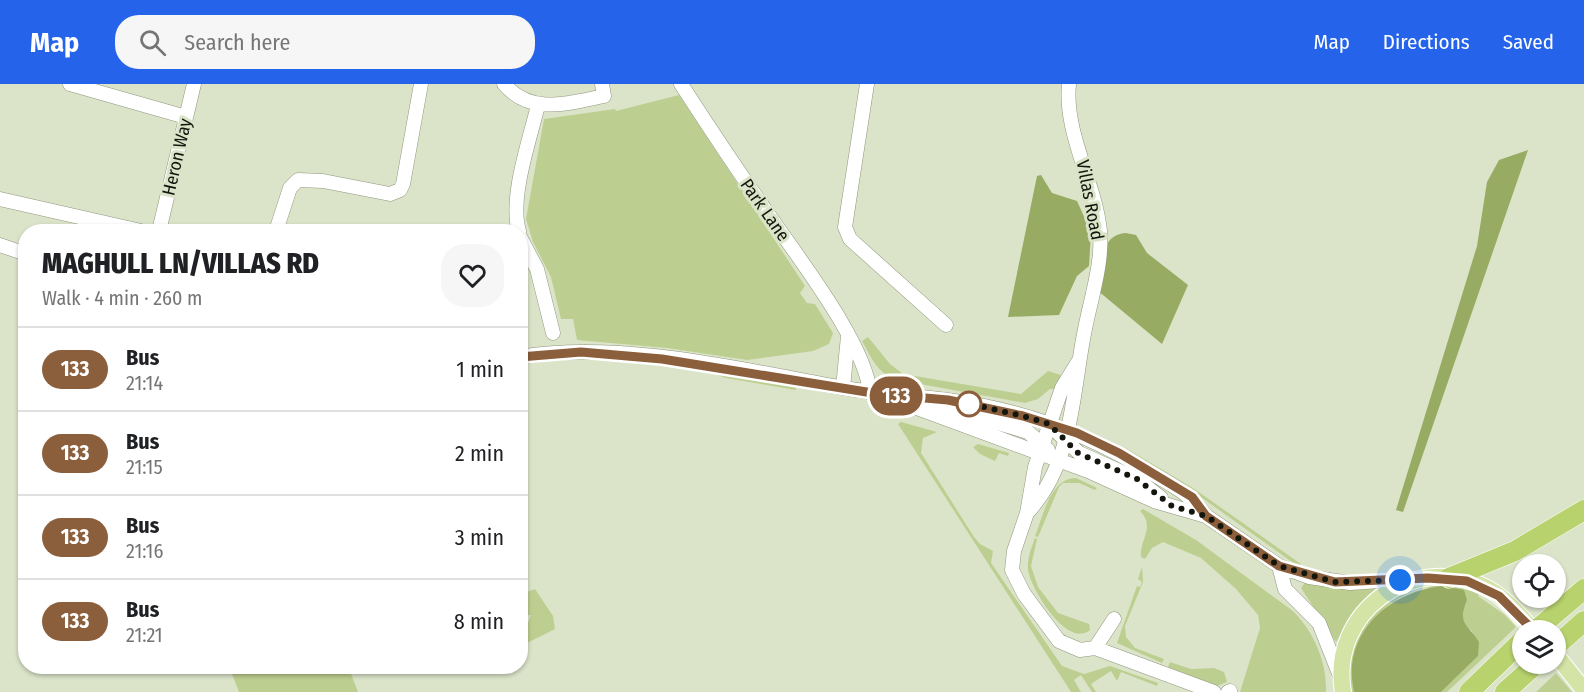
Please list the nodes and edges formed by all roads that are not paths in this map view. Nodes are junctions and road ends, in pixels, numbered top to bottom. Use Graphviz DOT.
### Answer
graph roads {
  1 [pos="70,84"];
  2 [pos="194,84"];
  3 [pos="421,84"];
  4 [pos="504,84"];
  5 [pos="602,84"];
  6 [pos="681,84"];
  7 [pos="867,84"];
  8 [pos="1070,84"];
  9 [pos="538,105"];
  10 [pos="186,117"];
  11 [pos="0,199"];
  12 [pos="110,224"];
  13 [pos="161,224"];
  14 [pos="278,224"];
  15 [pos="517,224"];
  16 [pos="0,245"];
  17 [pos="18,251"];
  18 [pos="528,252"];
  19 [pos="946,325"];
  20 [pos="553,333"];
  21 [pos="848,336"];
  22 [pos="528,356"];
  23 [pos="1079,357"];
  24 [pos="843,388"];
  25 [pos="874,393"];
  26 [pos="913,397"];
  27 [pos="1049,424"];
  28 [pos="1066,435"];
  29 [pos="1041,449"];
  30 [pos="1058,460"];
  31 [pos="1172,506"];
  32 [pos="1584,510"];
  33 [pos="1027,513"];
  34 [pos="1206,516"];
  35 [pos="1279,566"];
  36 [pos="1449,578"];
  37 [pos="1412,579"];
  38 [pos="1584,589"];
  39 [pos="1114,619"];
  40 [pos="1524,620"];
  41 [pos="1546,620"];
  42 [pos="1584,621"];
  43 [pos="1566,637"];
  44 [pos="1095,648"];
  45 [pos="1512,651"];
  46 [pos="1566,668"];
  47 [pos="1525,674"];
  48 [pos="1342,684"];
  49 [pos="1584,690"];
  50 [pos="1214,692"];
  51 [pos="1469,692"];
  52 [pos="1505,692"];
  1 -- 10 [label="street"];
  2 -- 10 [label="street, Heron Way"];
  3 -- 14 [label="street"];
  4 -- 9 [label="street"];
  5 -- 9 [label="street"];
  6 -- 21 [label="street, Park Lane"];
  7 -- 19 [label="street"];
  8 -- 23 [label="street, Villas Road"];
  9 -- 15 [label="street"];
  10 -- 13 [label="street, Heron Way"];
  11 -- 12 [label="street"];
  16 -- 17 [label="street"];
  18 -- 20 [label="street"];
  21 -- 24 [label="street"];
  21 -- 25 [label="street, Park Lane"];
  22 -- 24 [label="street"];
  23 -- 27 [label="street, Villas Road"];
  23 -- 28 [label="street, Villas Road"];
  24 -- 25 [label="street"];
  25 -- 26 [label="street"];
  25 -- 29 [label="street"];
  26 -- 27 [label="street"];
  26 -- 29 [label="street"];
  27 -- 28 [label="street"];
  27 -- 29 [label="street, Villas Road"];
  28 -- 30 [label="street, Villas Road"];
  28 -- 31 [label="street"];
  28 -- 34 [label="street"];
  29 -- 30 [label="street"];
  29 -- 33 [label="street, Villas Road"];
  30 -- 31 [label="street"];
  30 -- 33 [label="street, Villas Road"];
  31 -- 34 [label="street"];
  32 -- 36 [label="highway"];
  33 -- 44 [label="street"];
  34 -- 35 [label="street"];
  35 -- 37 [label="street"];
  35 -- 48 [label="street"];
  36 -- 37 [label="main road"];
  36 -- 40 [label="main road"];
  37 -- 48 [label="main road"];
  38 -- 41 [label="highway"];
  39 -- 44 [label="street"];
  42 -- 43 [label="highway"];
  44 -- 50 [label="street"];
  45 -- 51 [label="highway"];
  46 -- 49 [label="main road"];
  47 -- 52 [label="highway"];
}
